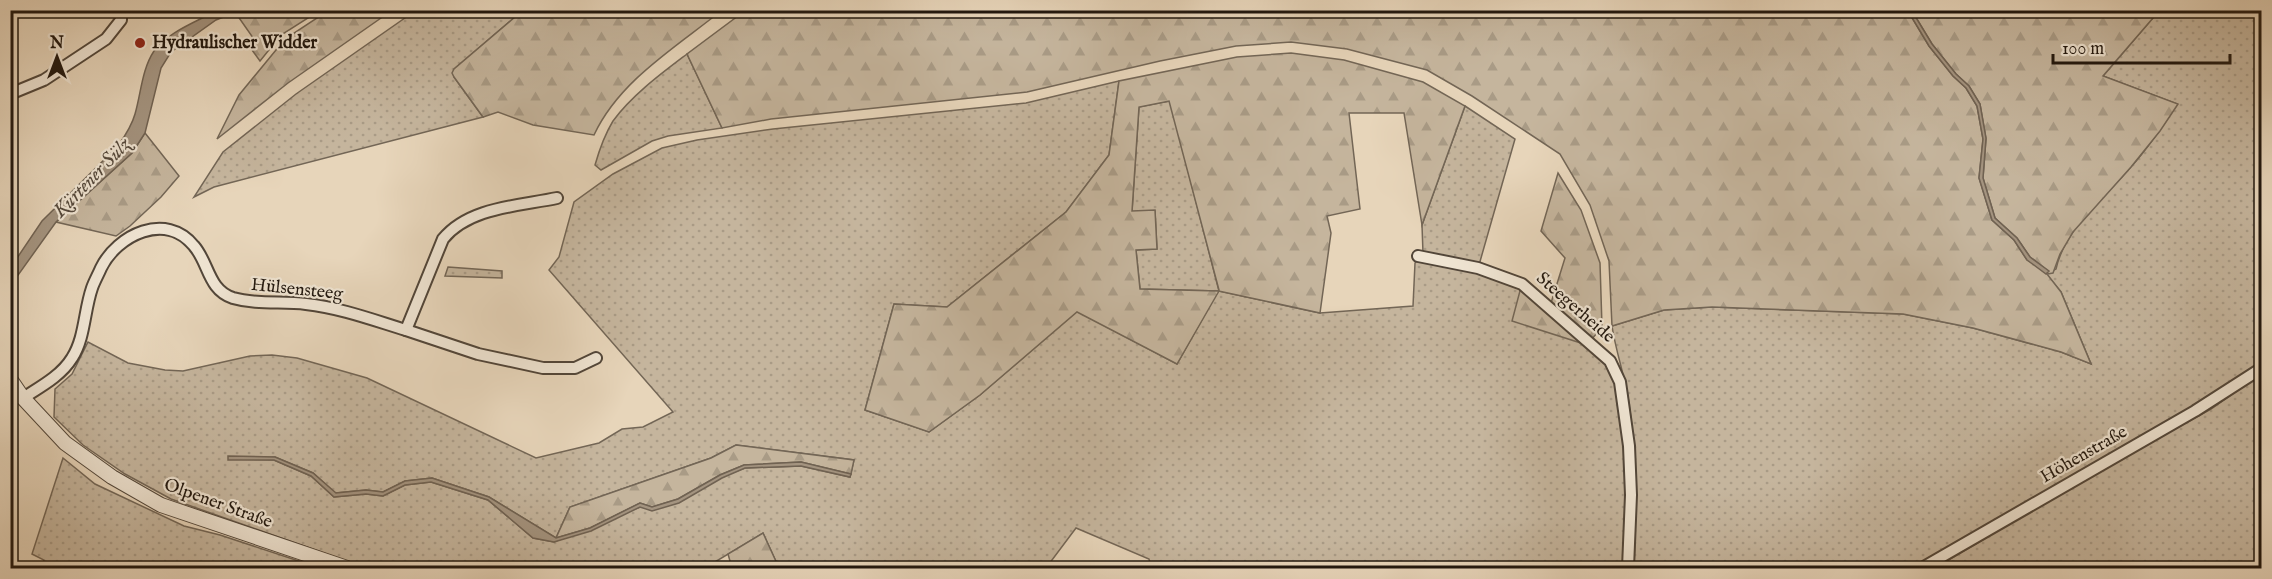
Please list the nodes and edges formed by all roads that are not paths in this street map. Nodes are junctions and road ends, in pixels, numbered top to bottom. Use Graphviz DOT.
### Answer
graph roads {
  1 [pos="121,10"];
  2 [pos="10,94"];
  3 [pos="557,198"];
  4 [pos="1419,256"];
  5 [pos="406,330"];
  6 [pos="596,358"];
  7 [pos="2262,368"];
  8 [pos="10,379"];
  9 [pos="23,398"];
  10 [pos="348,568"];
  11 [pos="1628,568"];
  12 [pos="1922,568"];
  1 -- 2 [label="street"];
  3 -- 5 [label="street"];
  4 -- 11 [label="street, Steegerheide"];
  5 -- 6 [label="street, Hülsensteeg"];
  5 -- 9 [label="street, Hülsensteeg"];
  7 -- 12 [label="street, Höhenstraße"];
  8 -- 9 [label="street, Olpener Straße"];
  9 -- 10 [label="street, Olpener Straße"];
}
